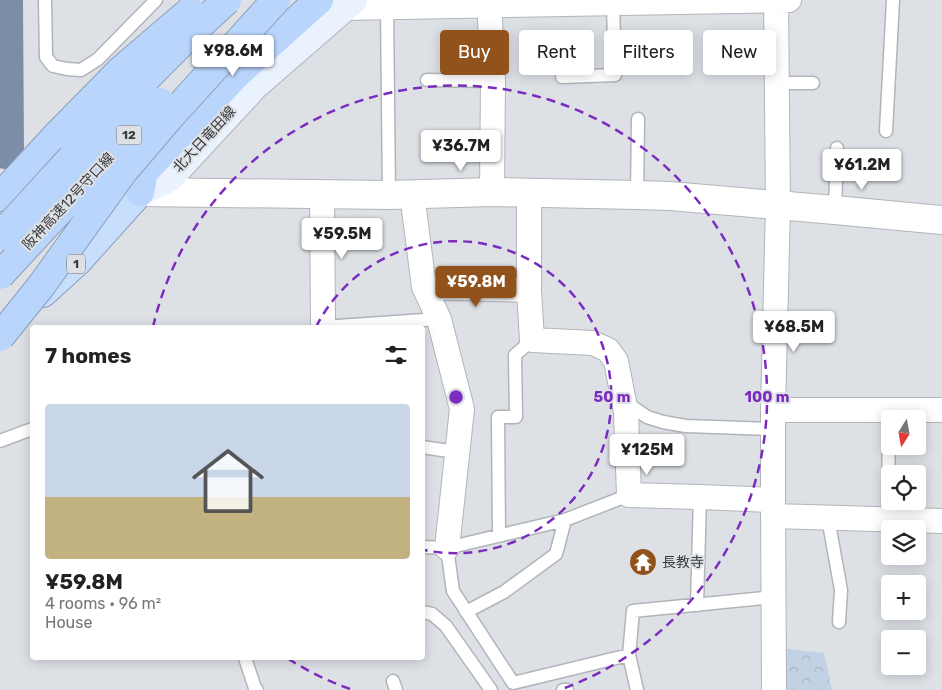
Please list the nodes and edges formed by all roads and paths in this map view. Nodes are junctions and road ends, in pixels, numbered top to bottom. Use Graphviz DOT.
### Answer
graph roads {
  1 [pos="45,0"];
  2 [pos="156,0"];
  3 [pos="202,0"];
  4 [pos="214,0"];
  5 [pos="227,0"];
  6 [pos="264,0"];
  7 [pos="276,0"];
  8 [pos="776,0"];
  9 [pos="790,0"];
  10 [pos="893,0"];
  11 [pos="697,1"];
  12 [pos="339,2"];
  13 [pos="541,2"];
  14 [pos="579,2"];
  15 [pos="489,3"];
  16 [pos="613,3"];
  17 [pos="387,7"];
  18 [pos="562,76"];
  19 [pos="428,80"];
  20 [pos="493,81"];
  21 [pos="777,83"];
  22 [pos="813,83"];
  23 [pos="638,119"];
  24 [pos="886,131"];
  25 [pos="72,145"];
  26 [pos="837,148"];
  27 [pos="140,192"];
  28 [pos="492,192"];
  29 [pos="529,193"];
  30 [pos="322,194"];
  31 [pos="401,194"];
  32 [pos="637,195"];
  33 [pos="8,199"];
  34 [pos="778,206"];
  35 [pos="835,210"];
  36 [pos="942,220"];
  37 [pos="44,222"];
  38 [pos="0,228"];
  39 [pos="0,236"];
  40 [pos="0,275"];
  41 [pos="424,287"];
  42 [pos="529,290"];
  43 [pos="439,319"];
  44 [pos="775,320"];
  45 [pos="820,323"];
  46 [pos="0,324"];
  47 [pos="405,324"];
  48 [pos="323,325"];
  49 [pos="378,325"];
  50 [pos="0,337"];
  51 [pos="532,340"];
  52 [pos="624,401"];
  53 [pos="926,410"];
  54 [pos="942,410"];
  55 [pos="881,411"];
  56 [pos="773,420"];
  57 [pos="30,430"];
  58 [pos="0,441"];
  59 [pos="425,447"];
  60 [pos="456,452"];
  61 [pos="889,455"];
  62 [pos="629,495"];
  63 [pos="700,496"];
  64 [pos="773,508"];
  65 [pos="828,518"];
  66 [pos="888,519"];
  67 [pos="566,520"];
  68 [pos="942,521"];
  69 [pos="499,535"];
  70 [pos="425,547"];
  71 [pos="447,548"];
  72 [pos="774,597"];
  73 [pos="696,605"];
  74 [pos="466,612"];
  75 [pos="425,613"];
  76 [pos="839,622"];
  77 [pos="629,655"];
  78 [pos="246,660"];
  79 [pos="257,690"];
  80 [pos="491,690"];
  81 [pos="563,690"];
  82 [pos="567,690"];
  83 [pos="637,690"];
  84 [pos="774,690"];
  1 -- 2 [label="lane"];
  3 -- 25 [label="highway, bridge"];
  3 -- 33 [label="highway, bridge"];
  4 -- 25 [label="main road"];
  5 -- 39 [label="highway, 阪神高速12号守口線, bridge"];
  6 -- 40 [label="highway, 阪神高速12号守口線 / 12, bridge"];
  7 -- 50 [label="highway, bridge"];
  8 -- 9 [label="street"];
  8 -- 11 [label="street"];
  8 -- 21 [label="street"];
  10 -- 24 [label="lane"];
  11 -- 16 [label="street"];
  12 -- 17 [label="street"];
  12 -- 27 [label="main road, 北大日竜田線"];
  12 -- 27 [label="highway"];
  13 -- 14 [label="street"];
  13 -- 15 [label="street"];
  14 -- 16 [label="street"];
  15 -- 17 [label="street"];
  15 -- 20 [label="street"];
  16 -- 18 [label="lane"];
  17 -- 31 [label="lane"];
  19 -- 20 [label="lane"];
  20 -- 28 [label="street"];
  21 -- 22 [label="lane"];
  21 -- 34 [label="street"];
  23 -- 32 [label="lane"];
  25 -- 33 [label="main road"];
  26 -- 35 [label="lane"];
  27 -- 30 [label="street"];
  27 -- 33 [label="main road, 北大日竜田線"];
  27 -- 37 [label="main road, 北大日竜田線"];
  27 -- 46 [label="highway, 1"];
  28 -- 29 [label="street"];
  28 -- 31 [label="street"];
  29 -- 32 [label="street"];
  29 -- 42 [label="street"];
  30 -- 31 [label="street"];
  30 -- 48 [label="street"];
  31 -- 41 [label="street"];
  32 -- 34 [label="street"];
  33 -- 37 [label="main road"];
  34 -- 35 [label="street"];
  34 -- 44 [label="street"];
  35 -- 36 [label="street"];
  37 -- 38 [label="main road, 北大日竜田線"];
  41 -- 42 [label="street"];
  41 -- 43 [label="street"];
  42 -- 51 [label="street"];
  43 -- 47 [label="lane"];
  43 -- 60 [label="street"];
  44 -- 45 [label="lane"];
  44 -- 56 [label="street"];
  47 -- 49 [label="lane"];
  51 -- 52 [label="street"];
  51 -- 69 [label="lane"];
  52 -- 56 [label="lane"];
  52 -- 62 [label="street"];
  53 -- 54 [label="street"];
  55 -- 56 [label="street"];
  56 -- 64 [label="street"];
  57 -- 58 [label="lane"];
  59 -- 60 [label="lane"];
  60 -- 71 [label="street"];
  61 -- 66 [label="lane"];
  62 -- 63 [label="street"];
  62 -- 67 [label="lane"];
  63 -- 64 [label="street"];
  63 -- 73 [label="lane"];
  64 -- 65 [label="street"];
  64 -- 72 [label="street"];
  65 -- 66 [label="street"];
  65 -- 76 [label="lane"];
  66 -- 68 [label="street"];
  67 -- 69 [label="lane"];
  67 -- 74 [label="lane"];
  69 -- 71 [label="lane"];
  70 -- 71 [label="lane"];
  71 -- 74 [label="lane"];
  72 -- 73 [label="lane"];
  72 -- 84 [label="street"];
  73 -- 77 [label="lane"];
  74 -- 77 [label="lane"];
  75 -- 80 [label="lane"];
  77 -- 83 [label="lane"];
  78 -- 79 [label="lane"];
  81 -- 82 [label="lane"];
}
